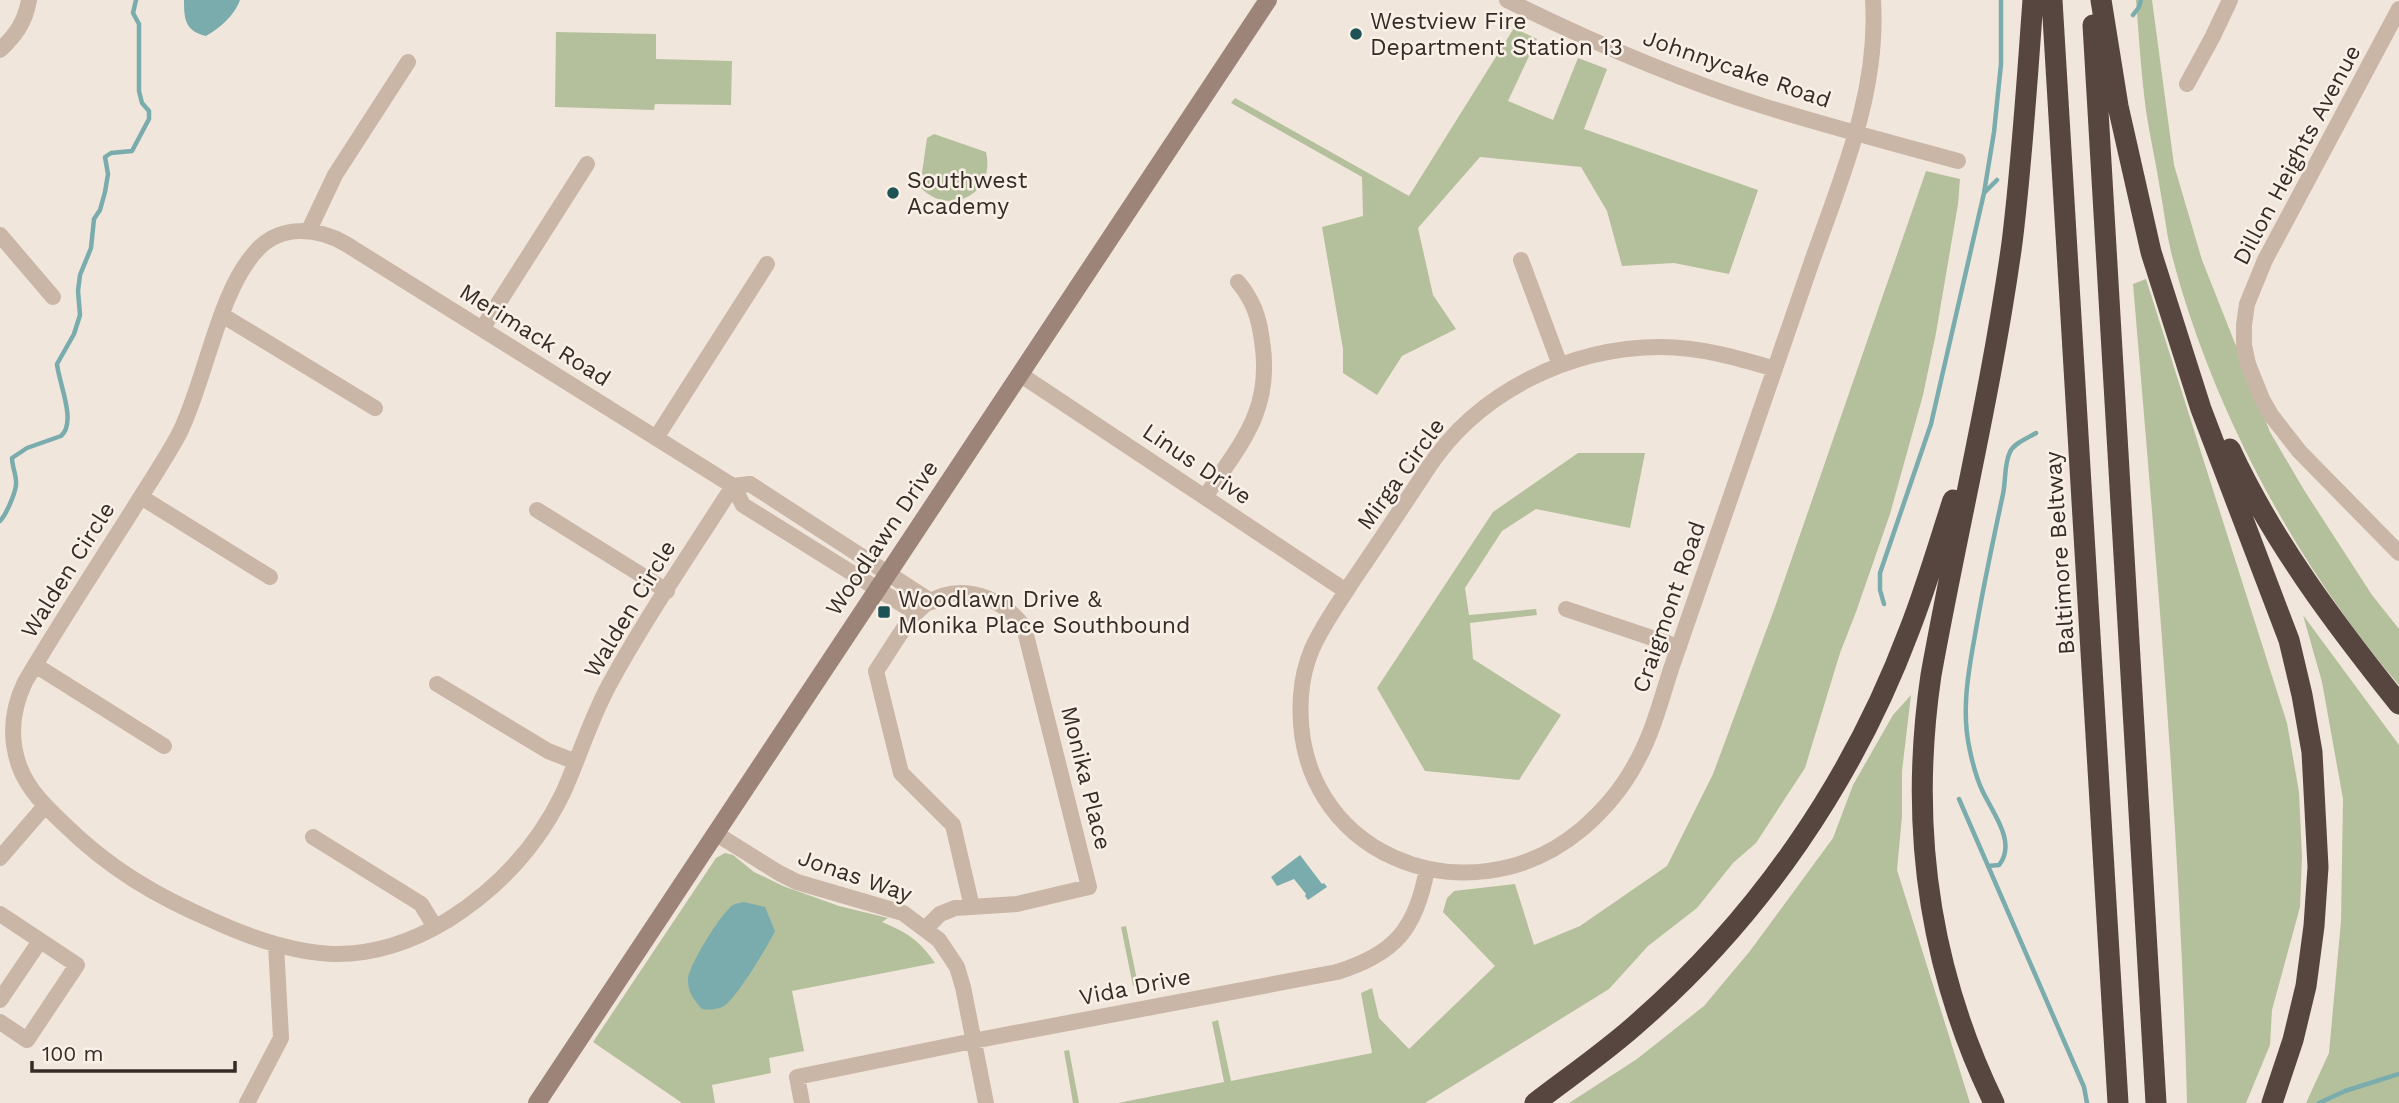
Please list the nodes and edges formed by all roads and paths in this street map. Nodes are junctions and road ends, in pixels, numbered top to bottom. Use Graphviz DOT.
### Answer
graph roads {
  1 [pos="29,0"];
  2 [pos="1268,0"];
  3 [pos="1507,0"];
  4 [pos="1873,0"];
  5 [pos="2033,0"];
  6 [pos="2052,0"];
  7 [pos="2091,0"];
  8 [pos="2101,0"];
  9 [pos="2230,0"];
  10 [pos="2399,9"];
  11 [pos="0,50"];
  12 [pos="408,62"];
  13 [pos="2187,83"];
  14 [pos="1856,134"];
  15 [pos="1958,160"];
  16 [pos="587,164"];
  17 [pos="309,230"];
  18 [pos="0,235"];
  19 [pos="1521,260"];
  20 [pos="767,264"];
  21 [pos="1238,282"];
  22 [pos="53,298"];
  23 [pos="222,315"];
  24 [pos="482,329"];
  25 [pos="2180,341"];
  26 [pos="1560,365"];
  27 [pos="1775,369"];
  28 [pos="1021,375"];
  29 [pos="1984,401"];
  30 [pos="375,408"];
  31 [pos="656,438"];
  32 [pos="733,486"];
  33 [pos="141,497"];
  34 [pos="1205,497"];
  35 [pos="537,510"];
  36 [pos="2399,553"];
  37 [pos="888,573"];
  38 [pos="270,577"];
  39 [pos="877,589"];
  40 [pos="667,591"];
  41 [pos="1346,591"];
  42 [pos="923,607"];
  43 [pos="1566,609"];
  44 [pos="1679,647"];
  45 [pos="35,665"];
  46 [pos="437,684"];
  47 [pos="1301,695"];
  48 [pos="2399,704"];
  49 [pos="164,746"];
  50 [pos="576,762"];
  51 [pos="45,806"];
  52 [pos="715,833"];
  53 [pos="313,836"];
  54 [pos="0,858"];
  55 [pos="1427,869"];
  56 [pos="972,907"];
  57 [pos="0,914"];
  58 [pos="435,927"];
  59 [pos="926,928"];
  60 [pos="40,941"];
  61 [pos="276,945"];
  62 [pos="0,1000"];
  63 [pos="0,1022"];
  64 [pos="974,1041"];
  65 [pos="247,1103"];
  66 [pos="537,1103"];
  67 [pos="802,1103"];
  68 [pos="986,1103"];
  69 [pos="1535,1103"];
  70 [pos="1994,1103"];
  71 [pos="2118,1103"];
  72 [pos="2156,1103"];
  73 [pos="2272,1103"];
  1 -- 11 [label="street"];
  2 -- 28 [label="main road, Woodlawn Drive"];
  3 -- 14 [label="street, Johnnycake Road"];
  4 -- 14 [label="street, Craigmont Road"];
  5 -- 29 [label="highway"];
  6 -- 71 [label="highway, Baltimore Beltway"];
  7 -- 72 [label="highway"];
  8 -- 25 [label="highway"];
  9 -- 13 [label="street"];
  10 -- 36 [label="street, Dillon Heights Avenue"];
  12 -- 17 [label="street"];
  14 -- 15 [label="street, Johnnycake Road"];
  14 -- 27 [label="street, Craigmont Road"];
  16 -- 24 [label="street"];
  17 -- 23 [label="street, Walden Circle"];
  17 -- 24 [label="street, Merimack Road"];
  18 -- 22 [label="street"];
  19 -- 26 [label="street"];
  20 -- 31 [label="street"];
  21 -- 34 [label="street"];
  23 -- 30 [label="street"];
  23 -- 33 [label="street, Walden Circle"];
  24 -- 31 [label="street, Merimack Road"];
  25 -- 48 [label="highway"];
  25 -- 73 [label="highway"];
  26 -- 27 [label="street, Mirga Circle"];
  26 -- 41 [label="street, Mirga Circle"];
  27 -- 44 [label="street, Craigmont Road"];
  28 -- 34 [label="street, Linus Drive"];
  28 -- 37 [label="main road, Woodlawn Drive"];
  29 -- 69 [label="highway"];
  29 -- 70 [label="highway"];
  31 -- 32 [label="street, Merimack Road"];
  32 -- 37 [label="street, Merimack Road"];
  32 -- 39 [label="street, Merimack Road"];
  32 -- 40 [label="street, Walden Circle"];
  33 -- 38 [label="street"];
  33 -- 45 [label="street, Walden Circle"];
  34 -- 41 [label="street, Linus Drive"];
  35 -- 40 [label="street"];
  37 -- 39 [label="main road, Woodlawn Drive"];
  37 -- 42 [label="street, Merimack Road"];
  39 -- 42 [label="street, Merimack Road"];
  39 -- 52 [label="main road, Woodlawn Drive"];
  40 -- 50 [label="street, Walden Circle"];
  41 -- 47 [label="street, Mirga Circle"];
  42 -- 56 [label="street"];
  42 -- 56 [label="street, Monika Place"];
  43 -- 44 [label="street"];
  44 -- 55 [label="street, Craigmont Road"];
  45 -- 49 [label="street"];
  45 -- 51 [label="street, Walden Circle"];
  46 -- 50 [label="street"];
  47 -- 55 [label="street, Craigmont Road"];
  50 -- 58 [label="street, Walden Circle"];
  51 -- 54 [label="street"];
  51 -- 61 [label="street, Walden Circle"];
  52 -- 59 [label="street, Jonas Way"];
  52 -- 66 [label="main road, Woodlawn Drive"];
  53 -- 58 [label="street"];
  55 -- 64 [label="street, Vida Drive"];
  56 -- 59 [label="street, Monika Place"];
  57 -- 60 [label="street"];
  58 -- 61 [label="street, Walden Circle"];
  59 -- 64 [label="street, Jonas Way"];
  60 -- 62 [label="street"];
  60 -- 63 [label="street"];
  61 -- 65 [label="street"];
  64 -- 67 [label="street, Vida Drive"];
  64 -- 68 [label="street, Jonas Way"];
}
